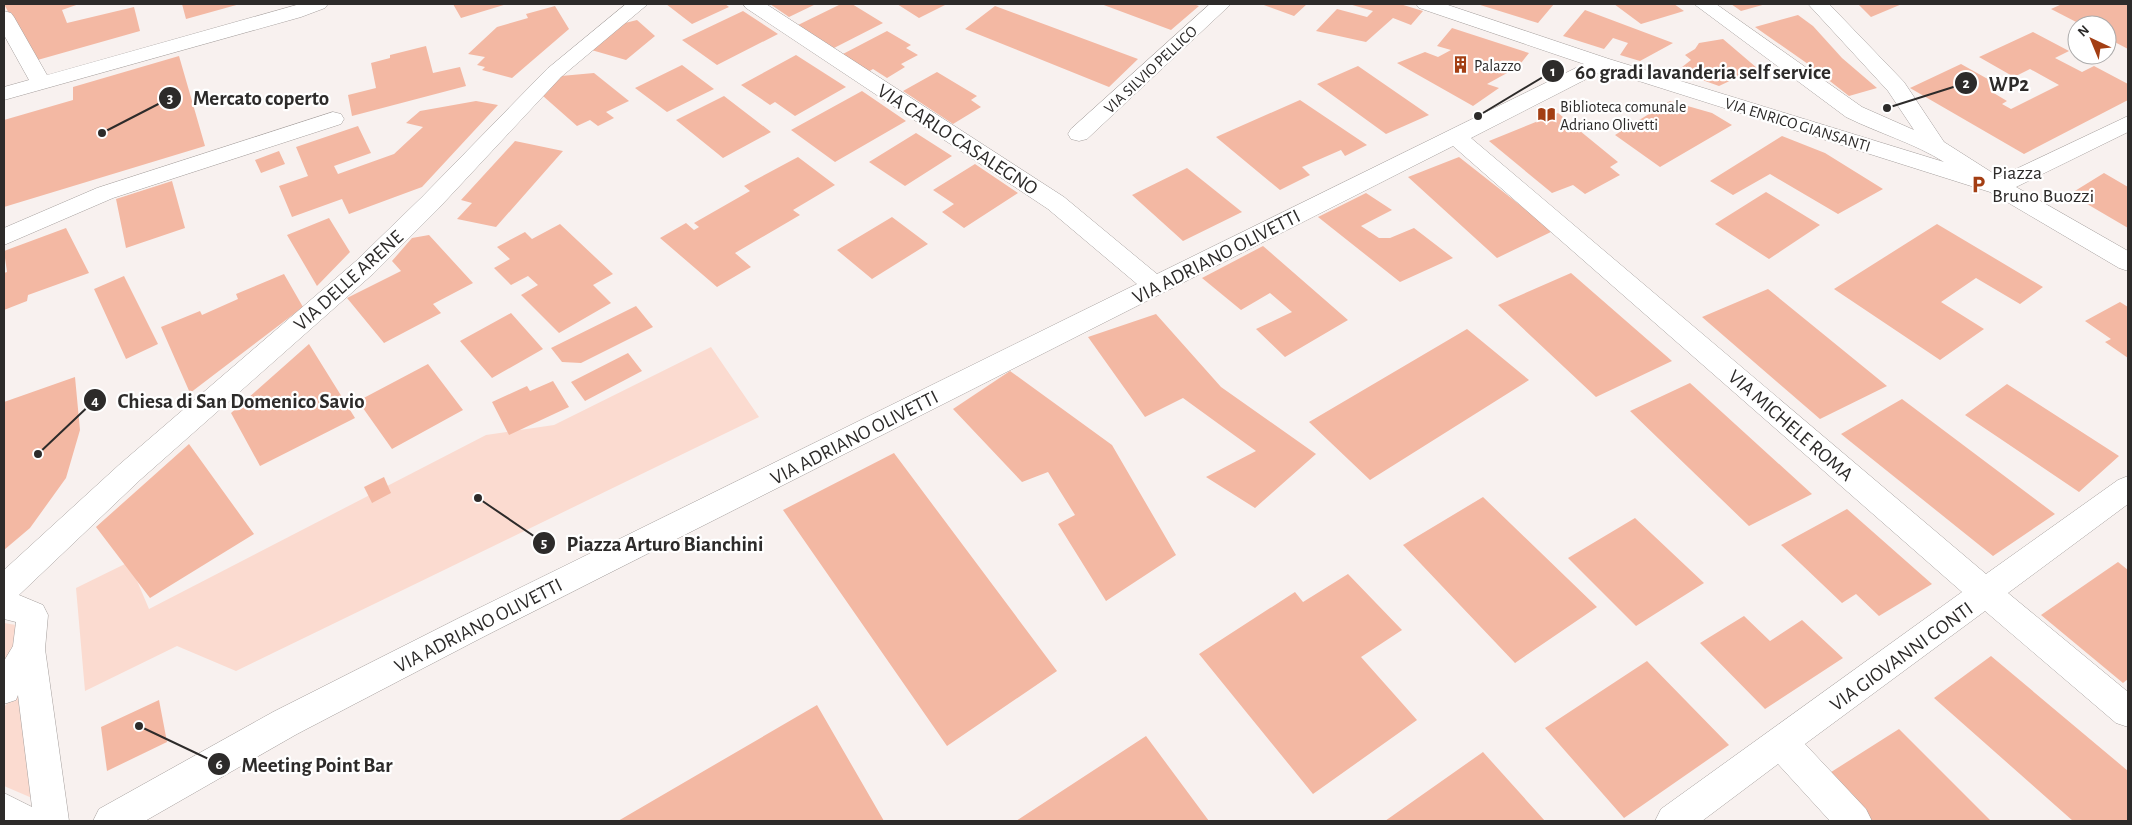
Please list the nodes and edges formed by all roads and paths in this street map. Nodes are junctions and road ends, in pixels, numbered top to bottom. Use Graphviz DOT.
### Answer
graph roads {
  1 [pos="318,4"];
  2 [pos="638,4"];
  3 [pos="753,4"];
  4 [pos="1222,4"];
  5 [pos="1426,4"];
  6 [pos="1704,4"];
  7 [pos="1818,4"];
  8 [pos="4,17"];
  9 [pos="1602,63"];
  10 [pos="41,83"];
  11 [pos="4,94"];
  12 [pos="1854,112"];
  13 [pos="333,119"];
  14 [pos="2128,123"];
  15 [pos="1079,134"];
  16 [pos="1455,136"];
  17 [pos="1867,146"];
  18 [pos="1936,147"];
  19 [pos="1998,187"];
  20 [pos="4,237"];
  21 [pos="2128,262"];
  22 [pos="1155,286"];
  23 [pos="2128,488"];
  24 [pos="49,548"];
  25 [pos="4,589"];
  26 [pos="1987,594"];
  27 [pos="18,610"];
  28 [pos="29,650"];
  29 [pos="4,689"];
  30 [pos="2128,712"];
  31 [pos="1781,743"];
  32 [pos="4,810"];
  33 [pos="22,821"];
  34 [pos="50,821"];
  35 [pos="111,821"];
  36 [pos="1673,821"];
  37 [pos="1854,821"];
  1 -- 10 [label="street"];
  2 -- 24 [label="street, VIA DELLE ARENE"];
  3 -- 22 [label="street, VIA CARLO CASALEGNO"];
  4 -- 15 [label="street, VIA SILVIO PELLICO"];
  5 -- 9 [label="street, VIA ENRICO GIANSANTI"];
  6 -- 12 [label="street"];
  7 -- 18 [label="street"];
  8 -- 10 [label="street"];
  9 -- 16 [label="street, VIA ADRIANO OLIVETTI"];
  9 -- 17 [label="street, VIA ENRICO GIANSANTI"];
  10 -- 11 [label="street"];
  12 -- 17 [label="street"];
  12 -- 18 [label="street"];
  13 -- 20 [label="street"];
  14 -- 19 [label="street"];
  16 -- 22 [label="street, VIA ADRIANO OLIVETTI"];
  16 -- 26 [label="street, VIA MICHELE ROMA"];
  17 -- 19 [label="street, VIA ENRICO GIANSANTI"];
  18 -- 19 [label="street"];
  19 -- 21 [label="street"];
  22 -- 35 [label="street, VIA ADRIANO OLIVETTI"];
  23 -- 26 [label="street, VIA GIOVANNI CONTI"];
  24 -- 25 [label="street, VIA DELLE ARENE"];
  24 -- 27 [label="street"];
  26 -- 30 [label="street, VIA MICHELE ROMA"];
  26 -- 31 [label="street, VIA GIOVANNI CONTI"];
  27 -- 28 [label="street"];
  28 -- 29 [label="street"];
  28 -- 34 [label="street"];
  31 -- 36 [label="street, VIA GIOVANNI CONTI"];
  31 -- 37 [label="street"];
  32 -- 33 [label="street"];
}
